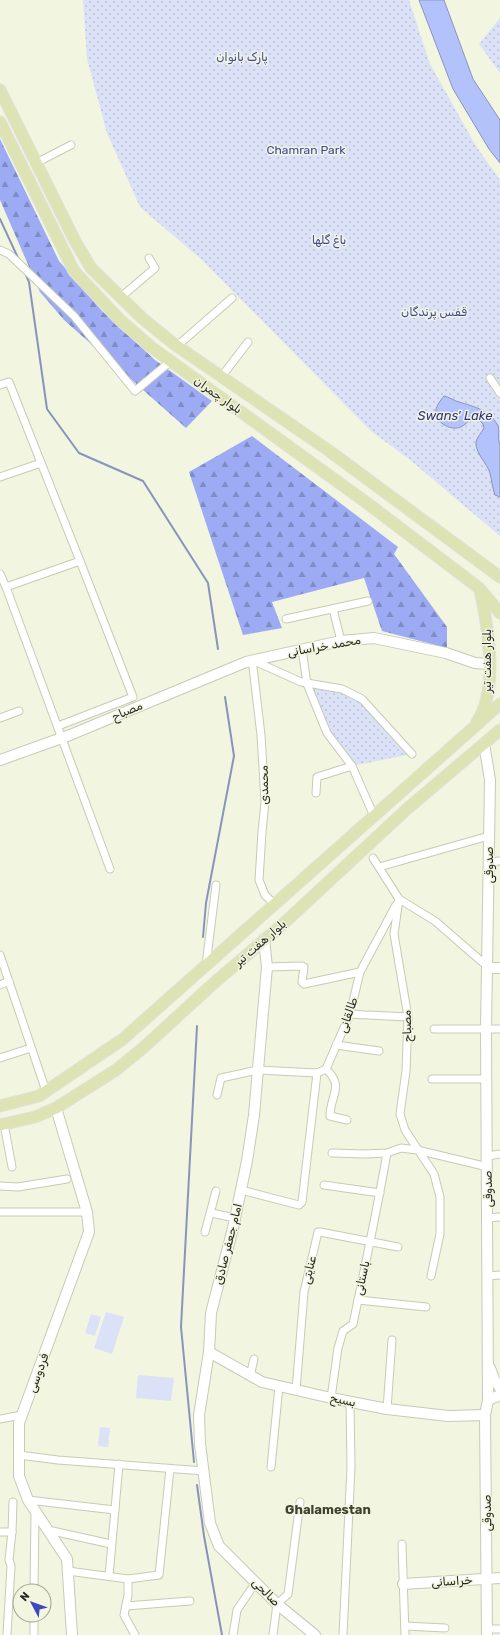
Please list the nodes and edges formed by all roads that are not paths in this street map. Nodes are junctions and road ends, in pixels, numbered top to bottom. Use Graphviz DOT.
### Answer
graph roads {
  1 [pos="0,90"];
  2 [pos="0,122"];
  3 [pos="71,145"];
  4 [pos="36,163"];
  5 [pos="0,250"];
  6 [pos="149,258"];
  7 [pos="121,297"];
  8 [pos="232,298"];
  9 [pos="248,342"];
  10 [pos="177,346"];
  11 [pos="171,361"];
  12 [pos="222,376"];
  13 [pos="490,378"];
  14 [pos="0,385"];
  15 [pos="500,393"];
  16 [pos="41,463"];
  17 [pos="0,478"];
  18 [pos="80,561"];
  19 [pos="0,574"];
  20 [pos="500,577"];
  21 [pos="6,587"];
  22 [pos="479,588"];
  23 [pos="368,601"];
  24 [pos="333,609"];
  25 [pos="500,613"];
  26 [pos="286,619"];
  27 [pos="341,641"];
  28 [pos="302,649"];
  29 [pos="252,659"];
  30 [pos="489,664"];
  31 [pos="307,684"];
  32 [pos="499,704"];
  33 [pos="19,711"];
  34 [pos="0,718"];
  35 [pos="58,726"];
  36 [pos="500,730"];
  37 [pos="471,731"];
  38 [pos="62,738"];
  39 [pos="484,743"];
  40 [pos="412,754"];
  41 [pos="0,760"];
  42 [pos="352,766"];
  43 [pos="316,793"];
  44 [pos="374,816"];
  45 [pos="489,836"];
  46 [pos="373,858"];
  47 [pos="500,861"];
  48 [pos="489,862"];
  49 [pos="379,867"];
  50 [pos="110,869"];
  51 [pos="216,885"];
  52 [pos="399,899"];
  53 [pos="274,905"];
  54 [pos="264,939"];
  55 [pos="220,954"];
  56 [pos="0,955"];
  57 [pos="205,967"];
  58 [pos="267,967"];
  59 [pos="231,968"];
  60 [pos="488,968"];
  61 [pos="500,968"];
  62 [pos="360,972"];
  63 [pos="9,981"];
  64 [pos="214,983"];
  65 [pos="0,985"];
  66 [pos="350,1014"];
  67 [pos="408,1017"];
  68 [pos="434,1029"];
  69 [pos="486,1029"];
  70 [pos="500,1029"];
  71 [pos="336,1045"];
  72 [pos="31,1048"];
  73 [pos="379,1051"];
  74 [pos="0,1058"];
  75 [pos="326,1069"];
  76 [pos="258,1070"];
  77 [pos="317,1073"];
  78 [pos="432,1079"];
  79 [pos="487,1079"];
  80 [pos="46,1091"];
  81 [pos="217,1095"];
  82 [pos="0,1106"];
  83 [pos="56,1108"];
  84 [pos="347,1120"];
  85 [pos="2,1125"];
  86 [pos="417,1150"];
  87 [pos="388,1152"];
  88 [pos="332,1153"];
  89 [pos="500,1154"];
  90 [pos="488,1156"];
  91 [pos="12,1167"];
  92 [pos="488,1167"];
  93 [pos="67,1179"];
  94 [pos="324,1185"];
  95 [pos="0,1186"];
  96 [pos="241,1190"];
  97 [pos="216,1191"];
  98 [pos="380,1193"];
  99 [pos="0,1212"];
  100 [pos="87,1212"];
  101 [pos="211,1213"];
  102 [pos="500,1217"];
  103 [pos="235,1218"];
  104 [pos="488,1218"];
  105 [pos="205,1232"];
  106 [pos="371,1241"];
  107 [pos="398,1248"];
  108 [pos="500,1275"];
  109 [pos="431,1276"];
  110 [pos="488,1276"];
  111 [pos="358,1300"];
  112 [pos="426,1307"];
  113 [pos="392,1340"];
  114 [pos="209,1352"];
  115 [pos="254,1358"];
  116 [pos="488,1364"];
  117 [pos="250,1376"];
  118 [pos="279,1386"];
  119 [pos="500,1388"];
  120 [pos="296,1390"];
  121 [pos="500,1395"];
  122 [pos="331,1398"];
  123 [pos="488,1400"];
  124 [pos="350,1402"];
  125 [pos="387,1409"];
  126 [pos="22,1415"];
  127 [pos="485,1415"];
  128 [pos="0,1419"];
  129 [pos="19,1455"];
  130 [pos="119,1464"];
  131 [pos="271,1467"];
  132 [pos="170,1469"];
  133 [pos="204,1471"];
  134 [pos="28,1500"];
  135 [pos="13,1502"];
  136 [pos="300,1502"];
  137 [pos="115,1510"];
  138 [pos="35,1512"];
  139 [pos="48,1530"];
  140 [pos="0,1532"];
  141 [pos="12,1532"];
  142 [pos="111,1544"];
  143 [pos="402,1544"];
  144 [pos="219,1546"];
  145 [pos="68,1571"];
  146 [pos="108,1576"];
  147 [pos="488,1578"];
  148 [pos="500,1578"];
  149 [pos="128,1579"];
  150 [pos="256,1582"];
  151 [pos="34,1583"];
  152 [pos="403,1584"];
  153 [pos="190,1601"];
  154 [pos="277,1604"];
  155 [pos="126,1606"];
  156 [pos="34,1623"];
  157 [pos="405,1626"];
  158 [pos="445,1628"];
  159 [pos="500,1629"];
  160 [pos="487,1632"];
  161 [pos="7,1635"];
  162 [pos="34,1635"];
  163 [pos="72,1635"];
  164 [pos="135,1635"];
  165 [pos="233,1635"];
  166 [pos="273,1635"];
  167 [pos="315,1635"];
  168 [pos="343,1635"];
  169 [pos="405,1635"];
  1 -- 4 [label="main road, بلوار چمران"];
  2 -- 11 [label="main road, بلوار چمران"];
  3 -- 4 [label="street"];
  4 -- 7 [label="main road, بلوار چمران"];
  5 -- 11 [label="street"];
  6 -- 7 [label="street"];
  7 -- 10 [label="main road, بلوار چمران"];
  8 -- 10 [label="street"];
  9 -- 12 [label="street"];
  10 -- 12 [label="main road, بلوار چمران"];
  11 -- 22 [label="main road, بلوار چمران"];
  12 -- 20 [label="main road, بلوار چمران"];
  13 -- 15 [label="street"];
  14 -- 16 [label="street"];
  16 -- 17 [label="street"];
  16 -- 18 [label="street"];
  18 -- 21 [label="street"];
  18 -- 35 [label="street"];
  19 -- 21 [label="street"];
  21 -- 35 [label="street"];
  22 -- 25 [label="main road, بلوار چمران"];
  22 -- 30 [label="main road, بلوار هفت تیر"];
  23 -- 24 [label="street"];
  24 -- 26 [label="street"];
  24 -- 27 [label="street"];
  27 -- 28 [label="street, محمد خراسانی"];
  27 -- 30 [label="street, محمد خراسانی"];
  28 -- 29 [label="street, محمد خراسانی"];
  28 -- 31 [label="street"];
  29 -- 31 [label="street"];
  29 -- 38 [label="street, مصباح"];
  29 -- 53 [label="street, محمدی"];
  30 -- 37 [label="main road, بلوار هفت تیر"];
  31 -- 40 [label="street"];
  31 -- 42 [label="street"];
  32 -- 37 [label="main road, بلوار هفت تیر"];
  33 -- 34 [label="street"];
  35 -- 38 [label="street"];
  36 -- 39 [label="main road, بلوار هفت تیر"];
  37 -- 44 [label="main road, بلوار هفت تیر"];
  38 -- 41 [label="street, مصباح"];
  38 -- 50 [label="street"];
  39 -- 45 [label="street, صدوقی"];
  39 -- 54 [label="main road, بلوار هفت تیر"];
  42 -- 43 [label="street"];
  42 -- 44 [label="street"];
  44 -- 53 [label="main road, بلوار هفت تیر"];
  45 -- 48 [label="street, صدوقی"];
  45 -- 49 [label="street"];
  46 -- 49 [label="street"];
  47 -- 48 [label="street"];
  48 -- 60 [label="street, صدوقی"];
  49 -- 52 [label="street"];
  51 -- 57 [label="street"];
  52 -- 60 [label="street"];
  52 -- 62 [label="street, طالقانی"];
  52 -- 67 [label="street, مصباح"];
  53 -- 55 [label="main road, بلوار هفت تیر"];
  54 -- 58 [label="street, امام جعفر صادق"];
  54 -- 59 [label="main road, بلوار هفت تیر"];
  55 -- 57 [label="main road, بلوار هفت تیر"];
  55 -- 59 [label="main road"];
  56 -- 63 [label="street"];
  57 -- 64 [label="main road"];
  57 -- 80 [label="main road, بلوار هفت تیر"];
  58 -- 62 [label="street"];
  58 -- 76 [label="street, امام جعفر صادق"];
  59 -- 64 [label="main road, بلوار هفت تیر"];
  60 -- 61 [label="street"];
  60 -- 69 [label="street, صدوقی"];
  62 -- 66 [label="street, طالقانی"];
  63 -- 65 [label="street"];
  63 -- 72 [label="street"];
  64 -- 83 [label="main road, بلوار هفت تیر"];
  66 -- 67 [label="street"];
  66 -- 71 [label="street, طالقانی"];
  67 -- 86 [label="street, مصباح"];
  68 -- 69 [label="street"];
  69 -- 70 [label="street"];
  69 -- 79 [label="street, صدوقی"];
  71 -- 73 [label="street"];
  71 -- 75 [label="street, طالقانی"];
  72 -- 74 [label="street"];
  72 -- 80 [label="street"];
  75 -- 77 [label="street"];
  75 -- 84 [label="street"];
  76 -- 77 [label="street"];
  76 -- 81 [label="street"];
  76 -- 96 [label="street, امام جعفر صادق"];
  77 -- 96 [label="street"];
  78 -- 79 [label="street"];
  79 -- 90 [label="street, صدوقی"];
  80 -- 82 [label="main road, بلوار هفت تیر"];
  83 -- 85 [label="main road, بلوار هفت تیر"];
  83 -- 100 [label="street, فردوسی"];
  85 -- 91 [label="street"];
  86 -- 87 [label="street"];
  86 -- 92 [label="street"];
  86 -- 109 [label="street, مصباح"];
  87 -- 88 [label="street"];
  87 -- 98 [label="street, باستانی"];
  89 -- 90 [label="street"];
  90 -- 92 [label="street, صدوقی"];
  92 -- 104 [label="street, صدوقی"];
  93 -- 95 [label="street"];
  94 -- 98 [label="street"];
  96 -- 103 [label="street, امام جعفر صادق"];
  97 -- 101 [label="street"];
  98 -- 106 [label="street, باستانی"];
  99 -- 100 [label="street"];
  100 -- 126 [label="street, فردوسی"];
  101 -- 103 [label="street"];
  101 -- 105 [label="street"];
  102 -- 104 [label="street"];
  103 -- 114 [label="street, امام جعفر صادق"];
  104 -- 110 [label="street, صدوقی"];
  106 -- 107 [label="street, عنایتی"];
  106 -- 111 [label="street, باستانی"];
  106 -- 120 [label="street, عنایتی"];
  108 -- 110 [label="street"];
  110 -- 116 [label="street, صدوقی"];
  111 -- 112 [label="street"];
  111 -- 122 [label="street, باستانی"];
  113 -- 125 [label="street"];
  114 -- 117 [label="street, بسیح"];
  114 -- 133 [label="street, امام جعفر صادق"];
  115 -- 117 [label="street"];
  116 -- 119 [label="street"];
  116 -- 123 [label="street, صدوقی"];
  117 -- 118 [label="street, بسیح"];
  118 -- 120 [label="street, بسیح"];
  118 -- 131 [label="street"];
  120 -- 122 [label="street, بسیح"];
  121 -- 123 [label="street"];
  122 -- 124 [label="street, بسیح"];
  123 -- 127 [label="street, صدوقی"];
  124 -- 125 [label="street, بسیح"];
  124 -- 168 [label="street"];
  125 -- 127 [label="street, بسیح"];
  126 -- 128 [label="street"];
  126 -- 129 [label="street, فردوسی"];
  127 -- 147 [label="street, صدوقی"];
  129 -- 130 [label="street"];
  129 -- 134 [label="street, فردوسی"];
  130 -- 132 [label="street"];
  130 -- 137 [label="street"];
  132 -- 133 [label="street"];
  132 -- 149 [label="street"];
  133 -- 144 [label="street, امام جعفر صادق"];
  134 -- 137 [label="street"];
  134 -- 138 [label="street, فردوسی"];
  135 -- 141 [label="street"];
  136 -- 154 [label="street"];
  137 -- 142 [label="street"];
  138 -- 139 [label="street, فردوسی"];
  138 -- 151 [label="street"];
  139 -- 142 [label="street"];
  139 -- 145 [label="street, فردوسی"];
  140 -- 141 [label="street"];
  141 -- 161 [label="street"];
  142 -- 146 [label="street"];
  143 -- 152 [label="street"];
  144 -- 150 [label="street, صالحی"];
  145 -- 146 [label="street"];
  145 -- 163 [label="street, فردوسی"];
  146 -- 149 [label="street"];
  147 -- 148 [label="street, خراسانی"];
  147 -- 152 [label="street, خراسانی"];
  147 -- 160 [label="street, صدوقی"];
  149 -- 155 [label="street"];
  150 -- 154 [label="street, صالحی"];
  150 -- 165 [label="street"];
  152 -- 157 [label="street"];
  153 -- 155 [label="street"];
  154 -- 166 [label="street"];
  154 -- 167 [label="street, صالحی"];
  155 -- 164 [label="street"];
  156 -- 162 [label="street"];
  157 -- 158 [label="street"];
  157 -- 169 [label="street"];
  159 -- 160 [label="street"];
}
